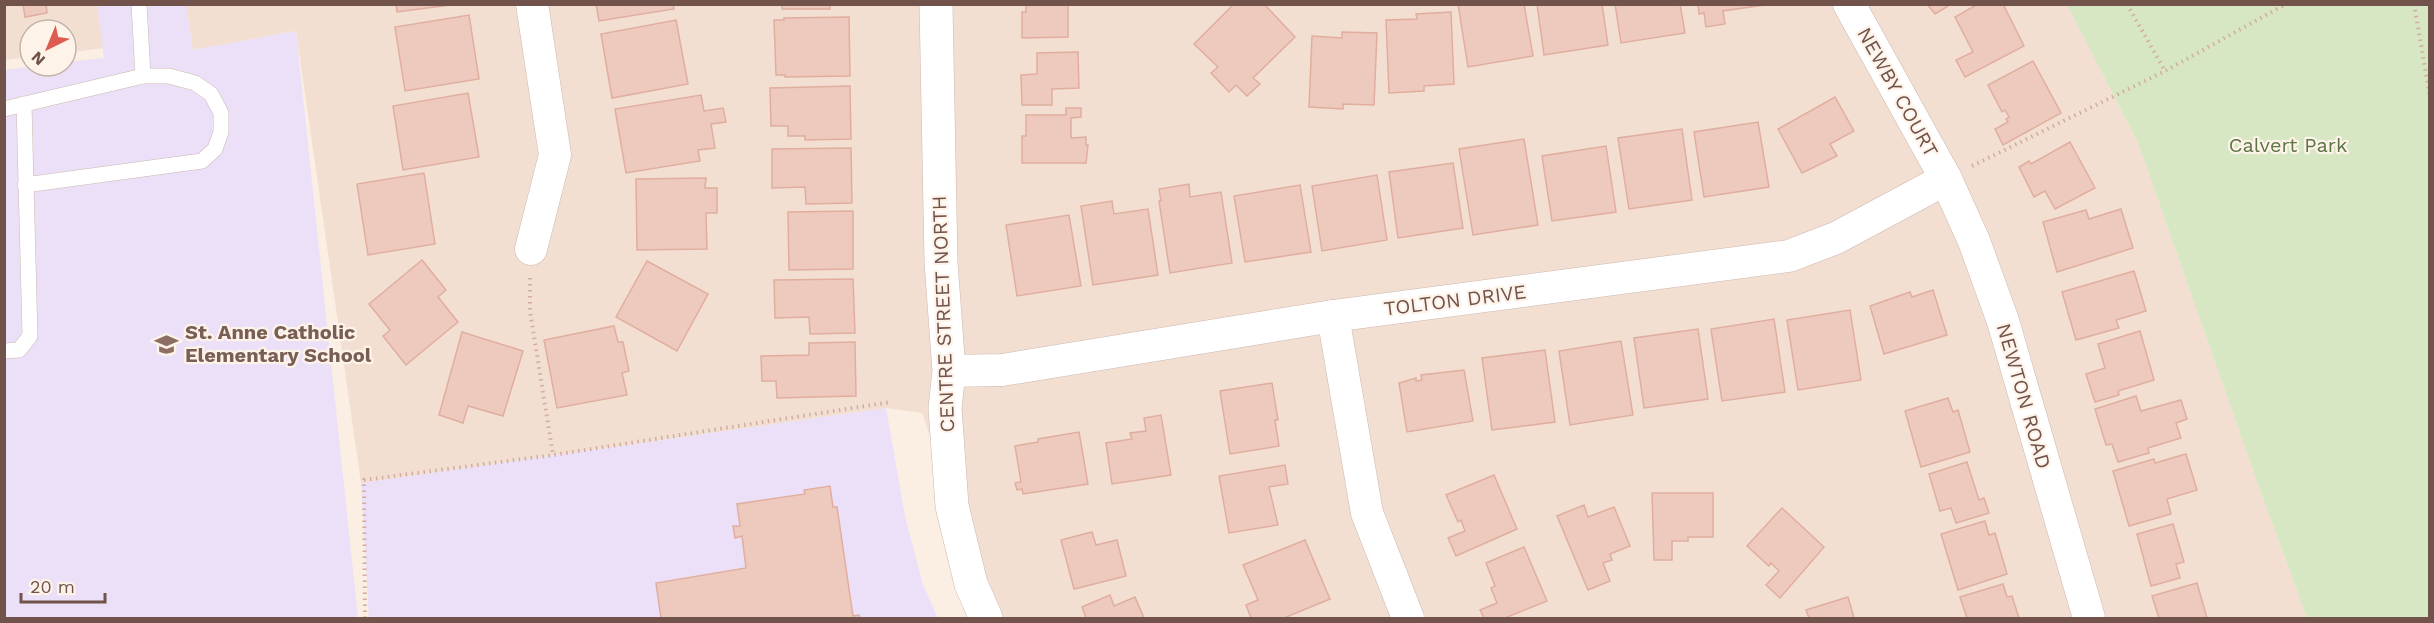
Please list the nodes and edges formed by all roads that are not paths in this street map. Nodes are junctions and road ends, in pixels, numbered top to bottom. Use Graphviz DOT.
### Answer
graph roads {
  1 [pos="139,4"];
  2 [pos="532,4"];
  3 [pos="936,4"];
  4 [pos="1849,4"];
  5 [pos="143,76"];
  6 [pos="24,104"];
  7 [pos="4,109"];
  8 [pos="1946,179"];
  9 [pos="26,185"];
  10 [pos="531,249"];
  11 [pos="1333,316"];
  12 [pos="4,351"];
  13 [pos="949,371"];
  14 [pos="986,618"];
  15 [pos="1408,618"];
  16 [pos="2089,618"];
  1 -- 5 [label="lane"];
  2 -- 10 [label="street"];
  3 -- 13 [label="street, CENTRE STREET NORTH"];
  4 -- 8 [label="street, NEWBY COURT"];
  5 -- 6 [label="lane"];
  5 -- 9 [label="lane"];
  6 -- 7 [label="lane"];
  6 -- 9 [label="lane"];
  8 -- 11 [label="street, TOLTON DRIVE"];
  8 -- 16 [label="street, NEWTON ROAD"];
  9 -- 12 [label="lane"];
  11 -- 13 [label="street, TOLTON DRIVE"];
  11 -- 15 [label="street"];
  13 -- 14 [label="street, CENTRE STREET NORTH"];
}
